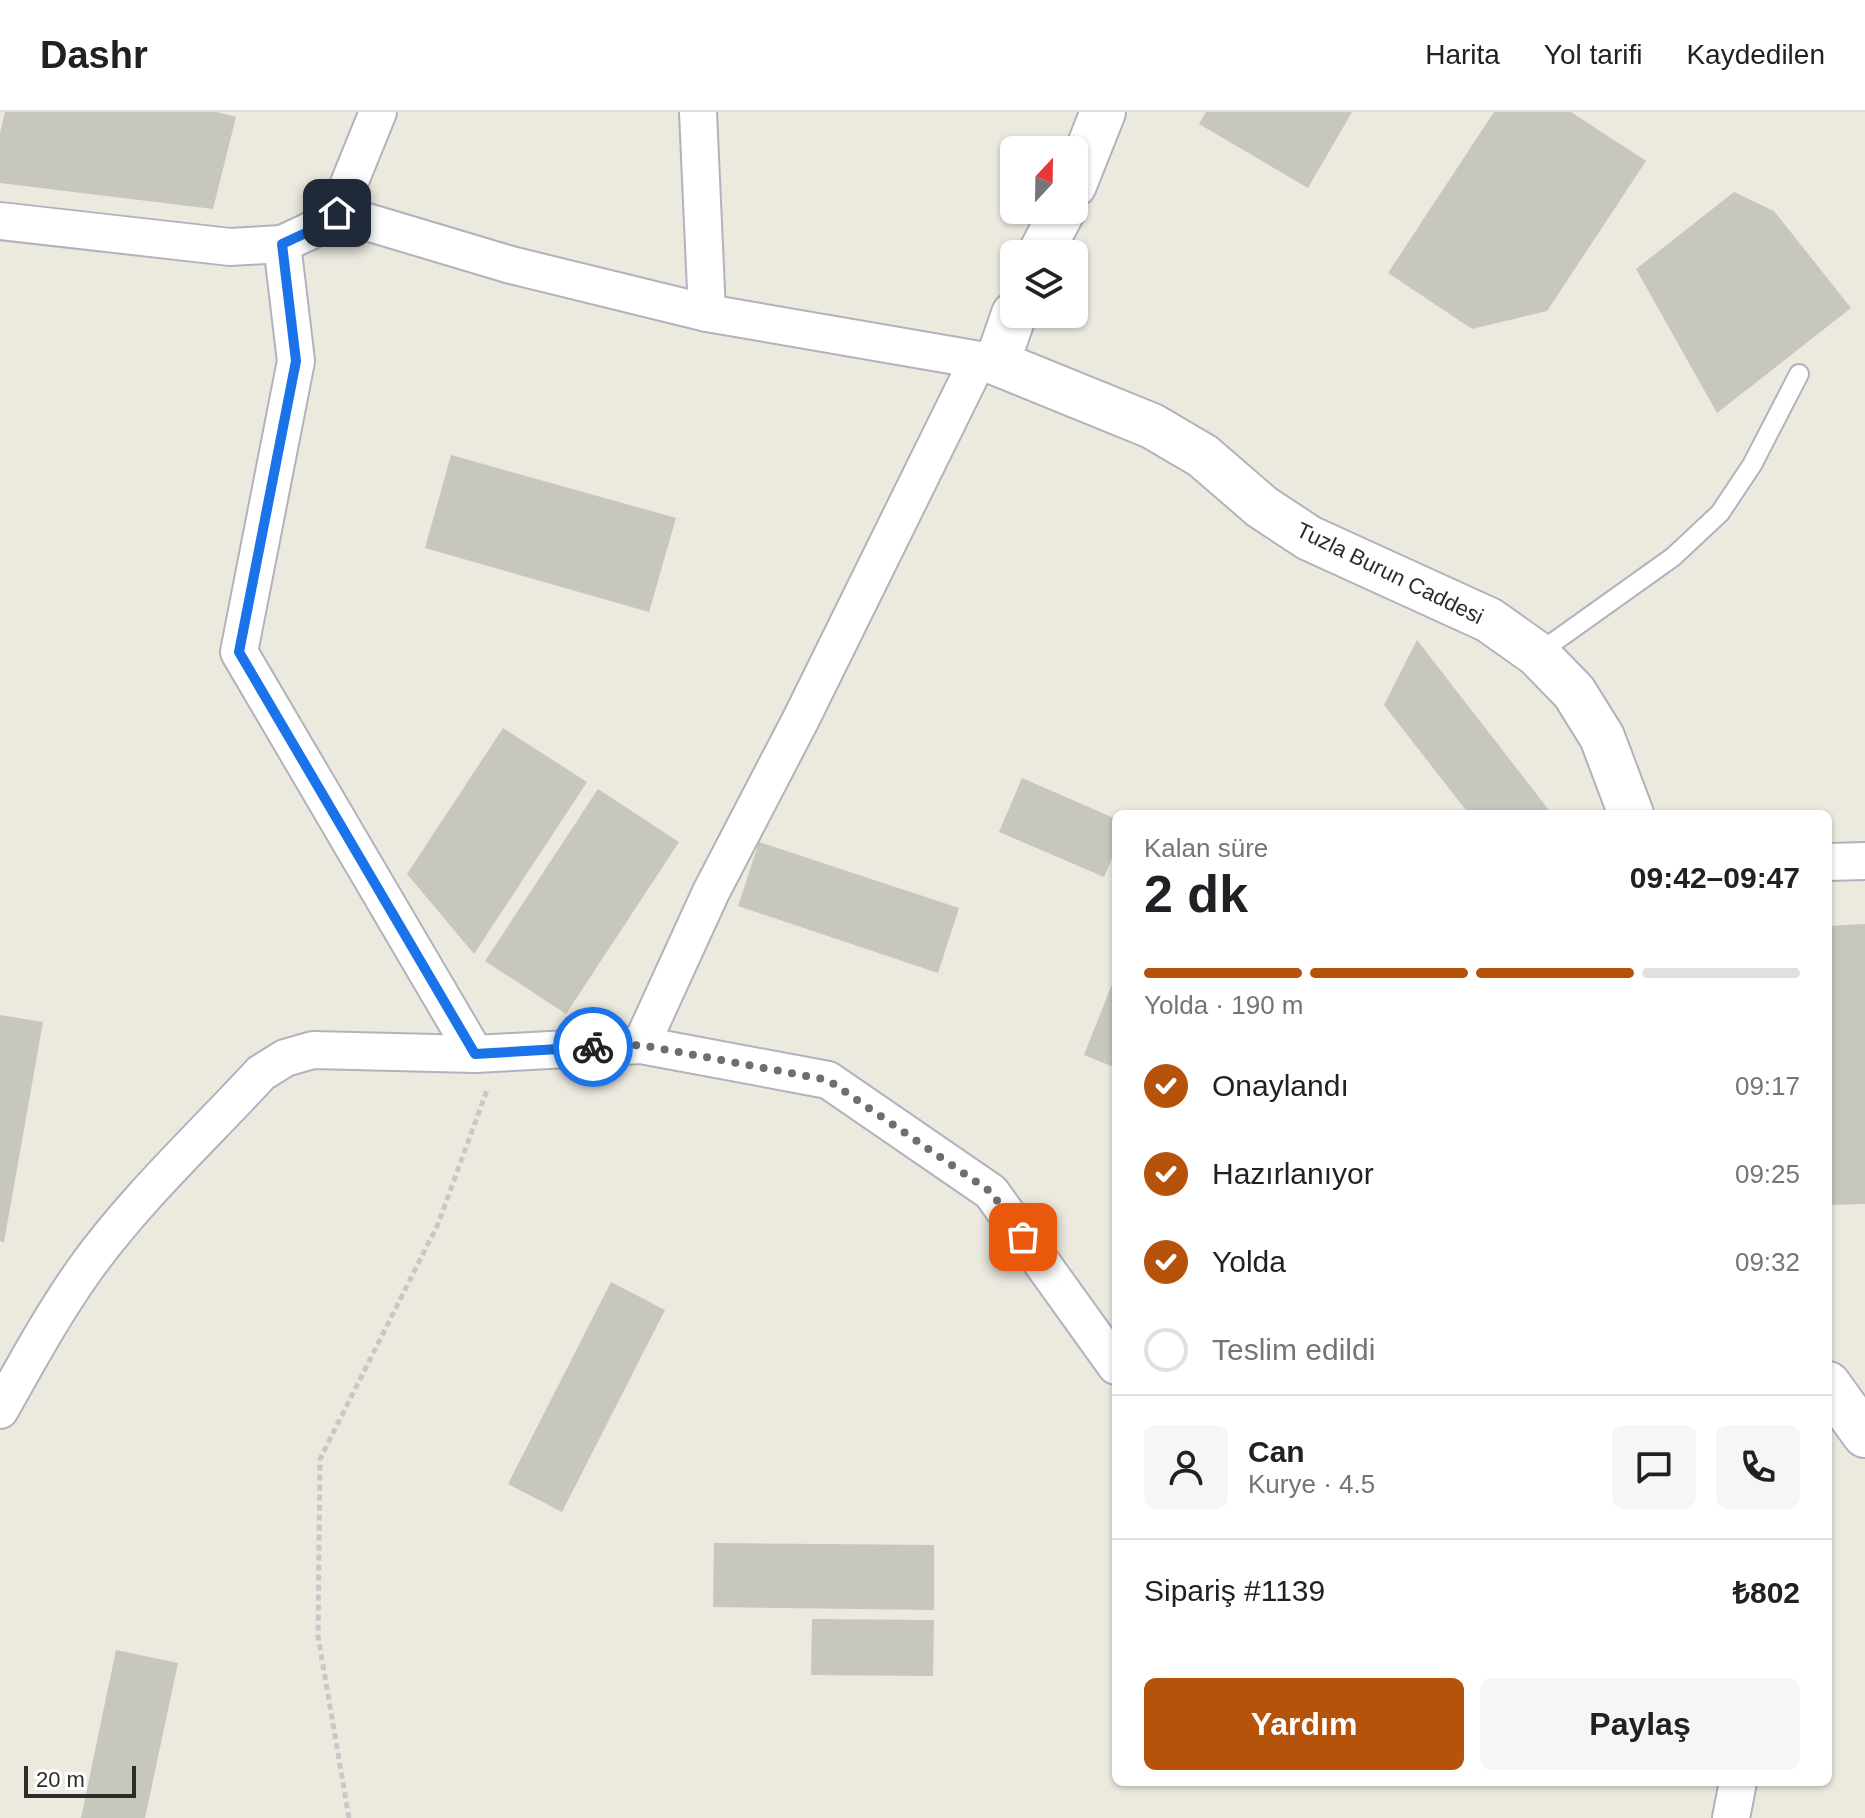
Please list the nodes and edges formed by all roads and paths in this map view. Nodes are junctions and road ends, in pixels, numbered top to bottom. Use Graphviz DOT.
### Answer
graph roads {
  1 [pos="378,112"];
  2 [pos="698,112"];
  3 [pos="1103,112"];
  4 [pos="1088,150"];
  5 [pos="337,213"];
  6 [pos="0,221"];
  7 [pos="282,244"];
  8 [pos="707,313"];
  9 [pos="1006,328"];
  10 [pos="988,362"];
  11 [pos="1799,374"];
  12 [pos="1537,654"];
  13 [pos="1629,810"];
  14 [pos="1865,861"];
  15 [pos="1832,862"];
  16 [pos="641,1045"];
  17 [pos="475,1054"];
  18 [pos="1112,1360"];
  19 [pos="1832,1390"];
  20 [pos="0,1410"];
  21 [pos="1865,1435"];
  22 [pos="1737,1786"];
  23 [pos="349,1818"];
  24 [pos="1731,1818"];
  1 -- 5 [label="street"];
  2 -- 8 [label="street"];
  3 -- 4 [label="street"];
  5 -- 7 [label="street"];
  5 -- 8 [label="street"];
  6 -- 7 [label="street"];
  7 -- 17 [label="street"];
  8 -- 10 [label="street"];
  9 -- 10 [label="street"];
  10 -- 12 [label="street, Tuzla Burun Caddesi"];
  10 -- 16 [label="street"];
  11 -- 12 [label="lane"];
  12 -- 13 [label="street, Tuzla Burun Caddesi"];
  14 -- 15 [label="street"];
  16 -- 17 [label="street"];
  16 -- 18 [label="street"];
  17 -- 20 [label="street"];
  17 -- 23 [label="path"];
  19 -- 21 [label="street"];
  22 -- 24 [label="street"];
}
